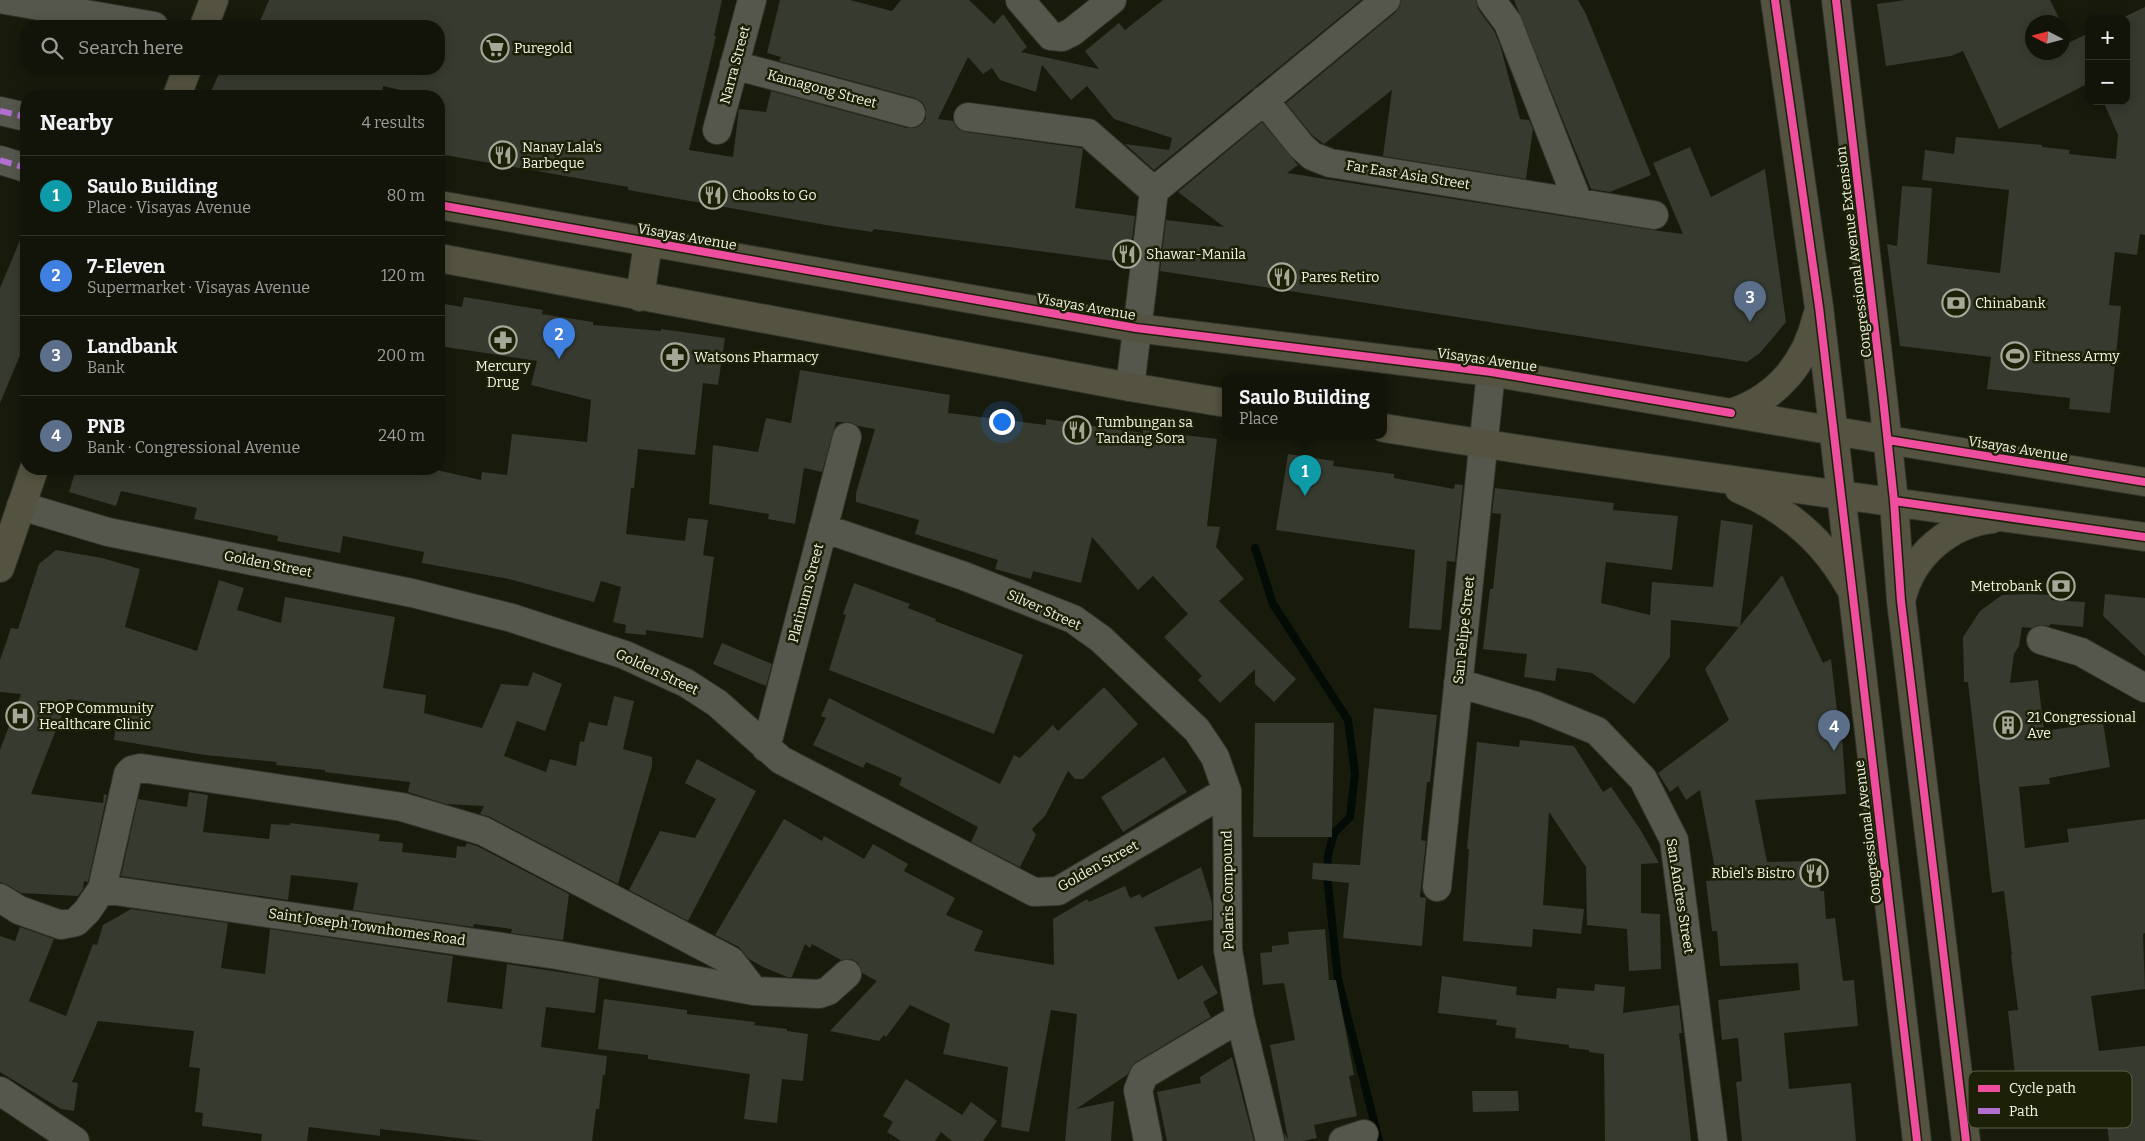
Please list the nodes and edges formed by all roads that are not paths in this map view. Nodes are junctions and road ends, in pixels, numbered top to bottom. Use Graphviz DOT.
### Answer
graph roads {
  1 [pos="5,0"];
  2 [pos="214,0"];
  3 [pos="752,0"];
  4 [pos="1020,0"];
  5 [pos="1112,0"];
  6 [pos="1386,0"];
  7 [pos="1491,0"];
  8 [pos="1775,0"];
  9 [pos="1836,0"];
  10 [pos="120,20"];
  11 [pos="206,20"];
  12 [pos="734,65"];
  13 [pos="186,75"];
  14 [pos="179,90"];
  15 [pos="1264,100"];
  16 [pos="0,111"];
  17 [pos="910,113"];
  18 [pos="20,116"];
  19 [pos="968,117"];
  20 [pos="717,130"];
  21 [pos="0,160"];
  22 [pos="20,166"];
  23 [pos="1154,191"];
  24 [pos="1578,202"];
  25 [pos="445,206"];
  26 [pos="1654,215"];
  27 [pos="648,243"];
  28 [pos="445,259"];
  29 [pos="640,297"];
  30 [pos="1819,307"];
  31 [pos="1136,328"];
  32 [pos="1491,372"];
  33 [pos="1130,387"];
  34 [pos="1222,402"];
  35 [pos="1731,413"];
  36 [pos="1387,428"];
  37 [pos="1833,430"];
  38 [pos="847,437"];
  39 [pos="1888,440"];
  40 [pos="1483,444"];
  41 [pos="32,475"];
  42 [pos="1707,477"];
  43 [pos="2145,482"];
  44 [pos="1840,494"];
  45 [pos="1894,501"];
  46 [pos="21,506"];
  47 [pos="2008,518"];
  48 [pos="823,528"];
  49 [pos="2145,537"];
  50 [pos="1,561"];
  51 [pos="1853,596"];
  52 [pos="1901,601"];
  53 [pos="2041,640"];
  54 [pos="1458,683"];
  55 [pos="2145,688"];
  56 [pos="766,748"];
  57 [pos="1227,791"];
  58 [pos="1437,887"];
  59 [pos="102,889"];
  60 [pos="0,898"];
  61 [pos="847,974"];
  62 [pos="754,990"];
  63 [pos="1240,1018"];
  64 [pos="0,1091"];
  65 [pos="75,1141"];
  66 [pos="1148,1141"];
  67 [pos="1270,1141"];
  68 [pos="1713,1141"];
  69 [pos="1917,1141"];
  70 [pos="1966,1141"];
  1 -- 10 [label="street"];
  2 -- 11 [label="main road"];
  3 -- 12 [label="street, Narra Street"];
  4 -- 5 [label="street"];
  6 -- 15 [label="street"];
  7 -- 24 [label="street"];
  8 -- 30 [label="main road"];
  9 -- 39 [label="main road, Congressional Avenue Extension"];
  12 -- 17 [label="street, Kamagong Street"];
  12 -- 20 [label="street, Narra Street"];
  13 -- 14 [label="main road"];
  15 -- 23 [label="street"];
  15 -- 24 [label="street, Far East Asia Street"];
  16 -- 18 [label="street"];
  19 -- 23 [label="street"];
  21 -- 22 [label="street"];
  23 -- 31 [label="street"];
  24 -- 26 [label="street, Far East Asia Street"];
  25 -- 27 [label="main road, Visayas Avenue"];
  27 -- 29 [label="main road"];
  27 -- 31 [label="main road, Visayas Avenue"];
  28 -- 29 [label="main road"];
  29 -- 33 [label="main road"];
  30 -- 35 [label="main road"];
  30 -- 37 [label="main road"];
  31 -- 32 [label="main road, Visayas Avenue"];
  31 -- 33 [label="street"];
  32 -- 35 [label="main road, Visayas Avenue"];
  32 -- 40 [label="street, San Felipe Street"];
  33 -- 34 [label="main road"];
  35 -- 37 [label="main road, Visayas Avenue"];
  36 -- 40 [label="main road"];
  37 -- 39 [label="main road, Visayas Avenue"];
  37 -- 44 [label="main road, Congressional Avenue"];
  38 -- 48 [label="street, Platinum Street"];
  39 -- 43 [label="main road, Visayas Avenue"];
  39 -- 45 [label="main road, Congressional Avenue Extension"];
  40 -- 42 [label="main road"];
  40 -- 54 [label="street, San Felipe Street"];
  41 -- 46 [label="main road"];
  42 -- 44 [label="main road"];
  42 -- 51 [label="main road"];
  44 -- 45 [label="main road"];
  44 -- 51 [label="main road, Congressional Avenue"];
  45 -- 47 [label="main road"];
  45 -- 52 [label="main road"];
  46 -- 50 [label="main road"];
  46 -- 56 [label="street, Golden Street"];
  47 -- 49 [label="main road"];
  47 -- 52 [label="main road"];
  48 -- 56 [label="street, Platinum Street"];
  48 -- 57 [label="street, Silver Street"];
  51 -- 69 [label="main road, Congressional Avenue"];
  52 -- 70 [label="main road"];
  53 -- 55 [label="street"];
  54 -- 58 [label="street, San Felipe Street"];
  54 -- 68 [label="street, San Andres Street"];
  56 -- 57 [label="street, Golden Street"];
  57 -- 63 [label="street, Polaris Compound"];
  59 -- 60 [label="street"];
  59 -- 62 [label="street, Saint Joseph Townhomes Road"];
  59 -- 62 [label="street"];
  61 -- 62 [label="street, Saint Joseph Townhomes Road"];
  63 -- 66 [label="street"];
  63 -- 67 [label="street, Polaris Compound"];
  64 -- 65 [label="street"];
}
